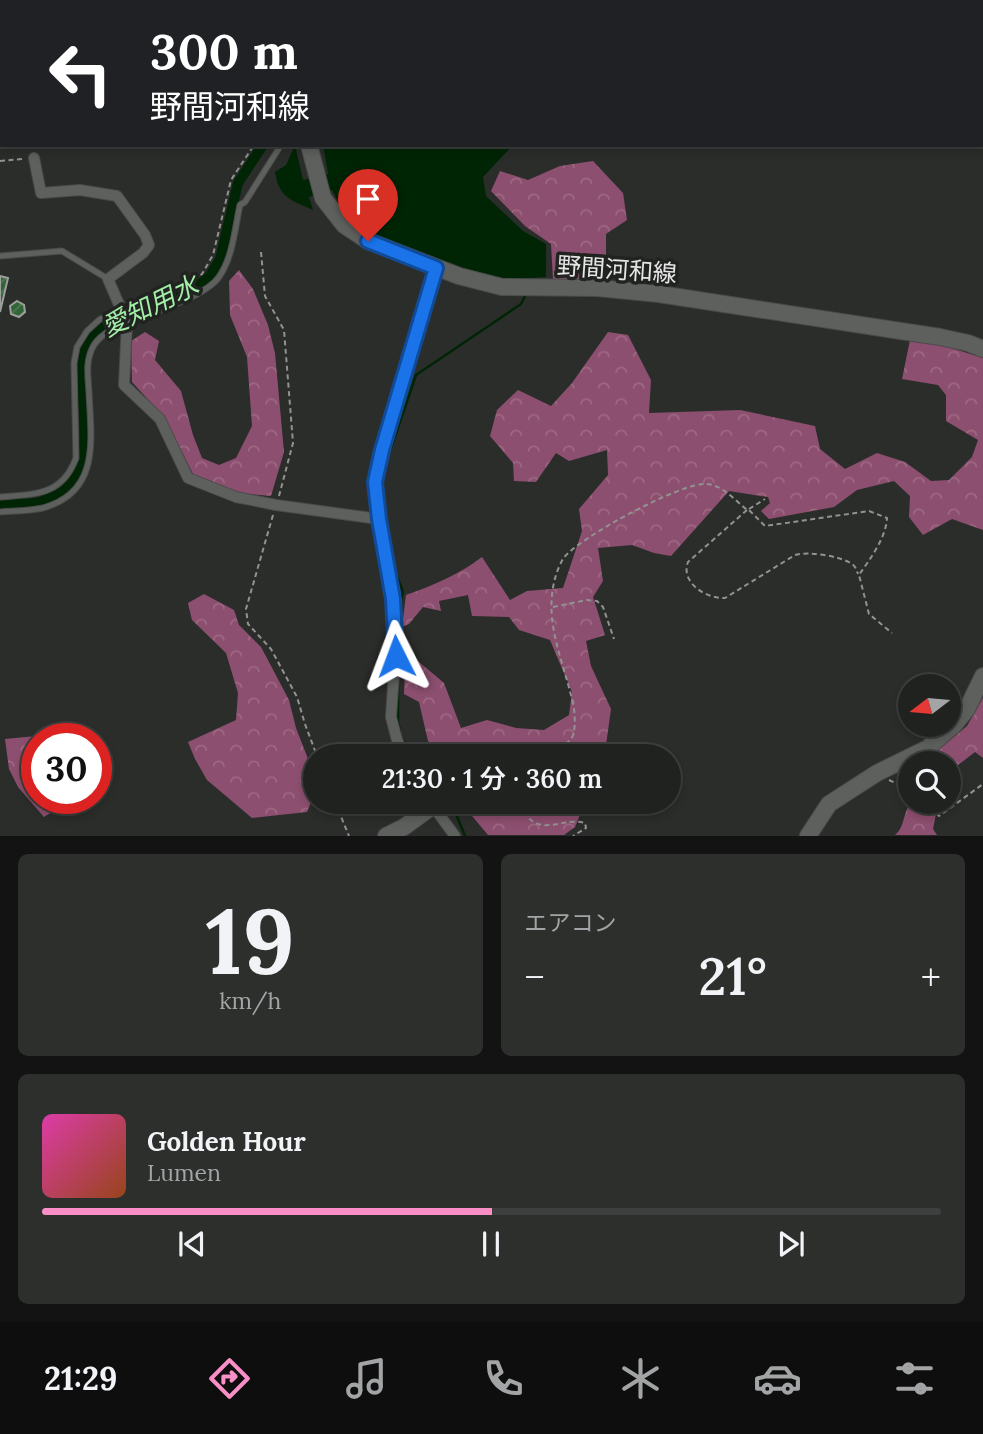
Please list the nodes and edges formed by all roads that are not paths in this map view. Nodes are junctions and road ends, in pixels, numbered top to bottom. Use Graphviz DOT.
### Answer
graph roads {
  1 [pos="280,147"];
  2 [pos="309,147"];
  3 [pos="34,158"];
  4 [pos="0,256"];
  5 [pos="436,268"];
  6 [pos="108,279"];
  7 [pos="121,307"];
  8 [pos="127,323"];
  9 [pos="983,349"];
  10 [pos="0,497"];
  11 [pos="0,512"];
  12 [pos="379,519"];
  13 [pos="982,682"];
  14 [pos="399,744"];
  15 [pos="420,814"];
  16 [pos="439,814"];
  17 [pos="386,835"];
  18 [pos="455,835"];
  19 [pos="808,835"];
  1 -- 8 [label="lane"];
  2 -- 5 [label="main road, 野間河和線"];
  3 -- 6 [label="street"];
  4 -- 6 [label="lane"];
  5 -- 9 [label="main road, 野間河和線"];
  5 -- 12 [label="street"];
  6 -- 7 [label="street"];
  7 -- 8 [label="street"];
  7 -- 10 [label="lane"];
  8 -- 11 [label="lane"];
  8 -- 12 [label="street"];
  12 -- 14 [label="street"];
  13 -- 19 [label="main road"];
  15 -- 17 [label="main road"];
  16 -- 18 [label="street"];
}
